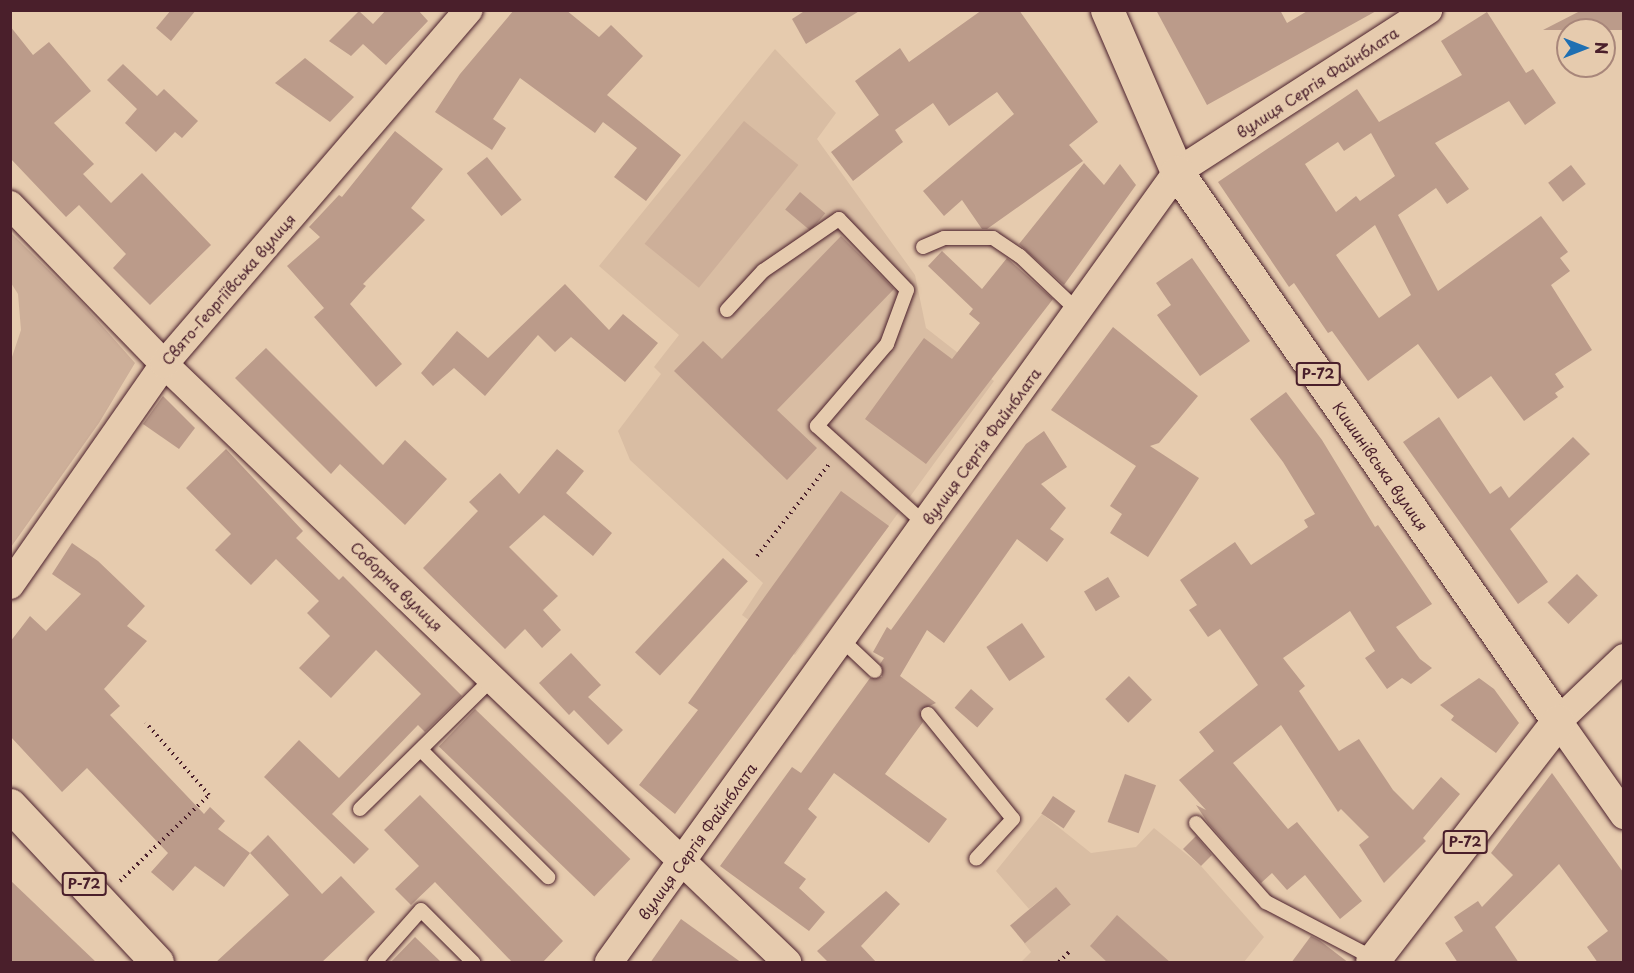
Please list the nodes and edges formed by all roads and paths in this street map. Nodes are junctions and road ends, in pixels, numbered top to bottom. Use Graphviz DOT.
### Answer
graph roads {
  1 [pos="468,10"];
  2 [pos="1107,10"];
  3 [pos="1428,10"];
  4 [pos="1177,172"];
  5 [pos="10,205"];
  6 [pos="923,247"];
  7 [pos="727,310"];
  8 [pos="1077,311"];
  9 [pos="164,364"];
  10 [pos="841,448"];
  11 [pos="925,524"];
  12 [pos="757,556"];
  13 [pos="10,585"];
  14 [pos="842,640"];
  15 [pos="1623,658"];
  16 [pos="875,671"];
  17 [pos="493,678"];
  18 [pos="928,714"];
  19 [pos="1558,722"];
  20 [pos="146,723"];
  21 [pos="420,750"];
  22 [pos="10,805"];
  23 [pos="360,809"];
  24 [pos="1623,815"];
  25 [pos="1196,824"];
  26 [pos="976,859"];
  27 [pos="684,861"];
  28 [pos="548,877"];
  29 [pos="119,882"];
  30 [pos="1070,951"];
  31 [pos="1374,961"];
  32 [pos="157,963"];
  33 [pos="375,963"];
  34 [pos="473,963"];
  35 [pos="609,963"];
  36 [pos="787,963"];
  37 [pos="1059,963"];
  1 -- 9 [label="street, Свято-Георгіївська вулиця"];
  2 -- 4 [label="main road, Кишинівська вулиця / Р-72"];
  3 -- 4 [label="street, вулиця Сергія Файнблата"];
  4 -- 8 [label="street, вулиця Сергія Файнблата"];
  4 -- 19 [label="main road, Кишинівська вулиця / Р-72"];
  5 -- 9 [label="street, Соборна вулиця"];
  6 -- 8 [label="lane"];
  7 -- 10 [label="lane"];
  8 -- 11 [label="street, вулиця Сергія Файнблата"];
  9 -- 13 [label="street, Свято-Георгіївська вулиця"];
  9 -- 17 [label="street, Соборна вулиця"];
  10 -- 11 [label="lane"];
  10 -- 12 [label="path"];
  11 -- 14 [label="street, вулиця Сергія Файнблата"];
  14 -- 16 [label="lane"];
  14 -- 27 [label="street, вулиця Сергія Файнблата"];
  15 -- 19 [label="street"];
  17 -- 21 [label="lane"];
  17 -- 27 [label="street, Соборна вулиця"];
  18 -- 26 [label="lane"];
  19 -- 24 [label="street, Кишинівська вулиця"];
  19 -- 31 [label="main road, Р-72"];
  20 -- 29 [label="path"];
  21 -- 23 [label="lane"];
  21 -- 28 [label="lane"];
  22 -- 32 [label="main road, Р-72"];
  25 -- 31 [label="lane"];
  27 -- 35 [label="street, вулиця Сергія Файнблата"];
  27 -- 36 [label="street, Соборна вулиця"];
  30 -- 37 [label="path"];
  33 -- 34 [label="lane"];
}
